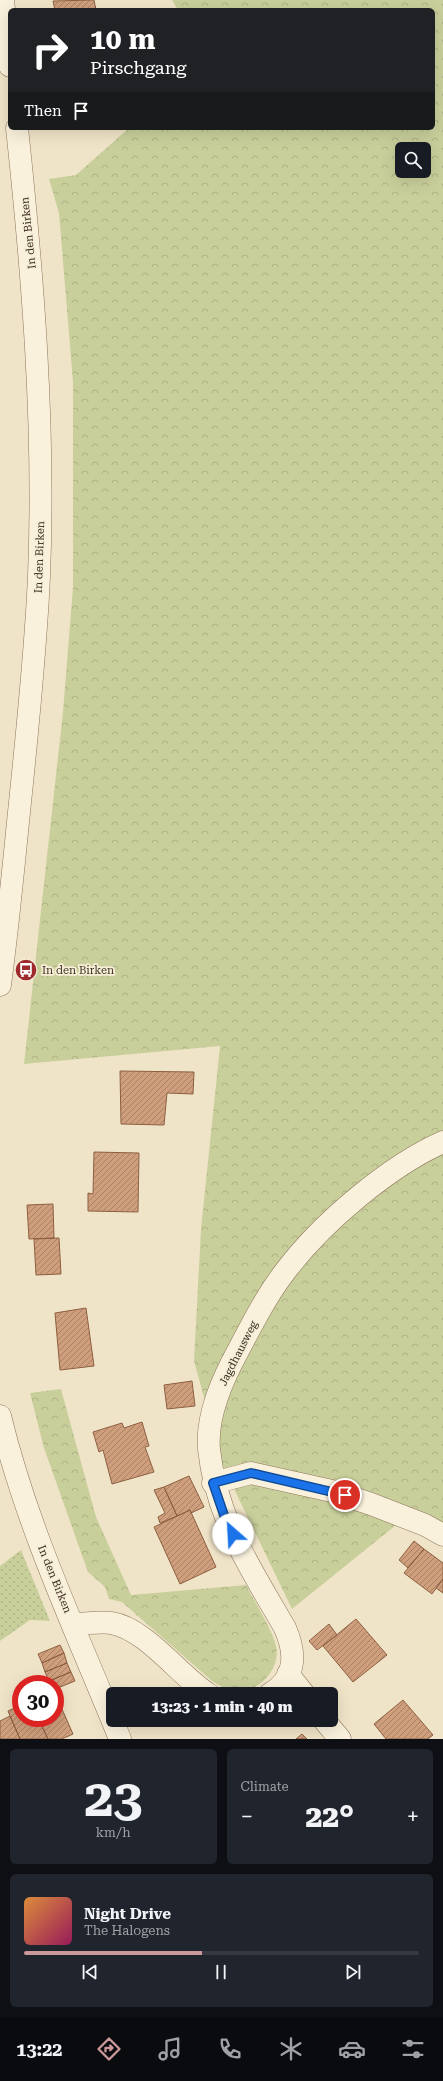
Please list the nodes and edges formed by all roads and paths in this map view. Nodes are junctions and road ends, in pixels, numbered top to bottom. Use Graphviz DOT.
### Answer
graph roads {
  1 [pos="3,0"];
  2 [pos="8,47"];
  3 [pos="17,130"];
  4 [pos="0,985"];
  5 [pos="443,1142"];
  6 [pos="0,1416"];
  7 [pos="213,1483"];
  8 [pos="443,1535"];
  9 [pos="74,1624"];
  10 [pos="288,1674"];
  11 [pos="200,1687"];
  12 [pos="280,1687"];
  13 [pos="298,1687"];
  14 [pos="330,1727"];
  15 [pos="120,1739"];
  16 [pos="340,1739"];
  1 -- 2 [label="street"];
  3 -- 4 [label="street, In den Birken"];
  5 -- 7 [label="street, Jagdhausweg"];
  6 -- 9 [label="street, In den Birken"];
  7 -- 8 [label="street"];
  7 -- 10 [label="street, Jagdhausweg"];
  9 -- 11 [label="street"];
  9 -- 15 [label="street, In den Birken"];
  10 -- 12 [label="street, Jagdhausweg"];
  10 -- 13 [label="street"];
  14 -- 16 [label="street"];
}
